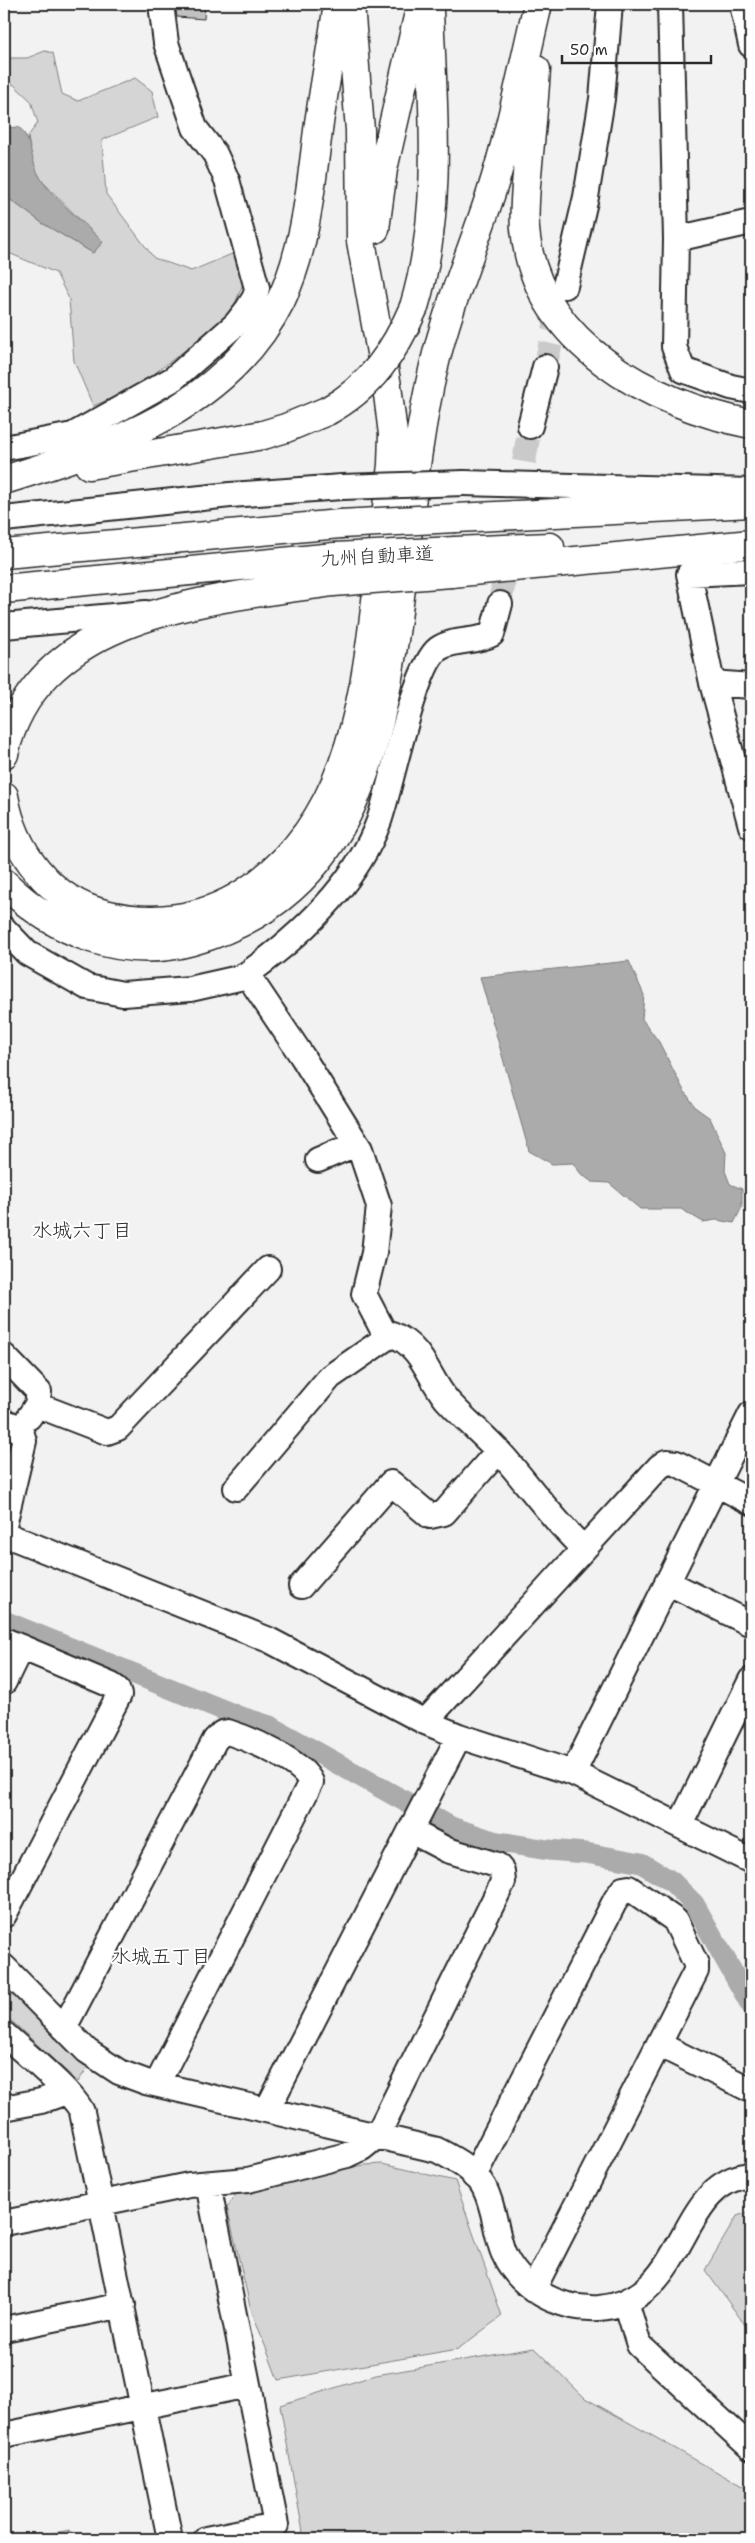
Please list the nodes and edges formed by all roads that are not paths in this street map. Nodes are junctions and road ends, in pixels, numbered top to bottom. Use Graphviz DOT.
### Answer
graph roads {
  1 [pos="161,4"];
  2 [pos="338,4"];
  3 [pos="350,4"];
  4 [pos="421,4"];
  5 [pos="429,4"];
  6 [pos="539,4"];
  7 [pos="610,4"];
  8 [pos="670,4"];
  9 [pos="742,4"];
  10 [pos="751,45"];
  11 [pos="751,222"];
  12 [pos="676,239"];
  13 [pos="565,286"];
  14 [pos="378,325"];
  15 [pos="545,367"];
  16 [pos="751,391"];
  17 [pos="751,424"];
  18 [pos="530,426"];
  19 [pos="4,448"];
  20 [pos="4,480"];
  21 [pos="751,491"];
  22 [pos="751,503"];
  23 [pos="4,519"];
  24 [pos="751,538"];
  25 [pos="751,544"];
  26 [pos="4,554"];
  27 [pos="453,562"];
  28 [pos="334,570"];
  29 [pos="751,571"];
  30 [pos="4,590"];
  31 [pos="500,604"];
  32 [pos="168,611"];
  33 [pos="4,626"];
  34 [pos="712,683"];
  35 [pos="751,686"];
  36 [pos="4,754"];
  37 [pos="4,796"];
  38 [pos="751,826"];
  39 [pos="4,883"];
  40 [pos="4,929"];
  41 [pos="247,974"];
  42 [pos="356,1144"];
  43 [pos="318,1160"];
  44 [pos="268,1269"];
  45 [pos="387,1338"];
  46 [pos="4,1356"];
  47 [pos="37,1405"];
  48 [pos="751,1414"];
  49 [pos="13,1426"];
  50 [pos="498,1451"];
  51 [pos="715,1484"];
  52 [pos="236,1488"];
  53 [pos="751,1502"];
  54 [pos="4,1525"];
  55 [pos="4,1534"];
  56 [pos="584,1549"];
  57 [pos="667,1582"];
  58 [pos="301,1586"];
  59 [pos="751,1624"];
  60 [pos="12,1644"];
  61 [pos="751,1680"];
  62 [pos="4,1682"];
  63 [pos="425,1722"];
  64 [pos="459,1736"];
  65 [pos="573,1773"];
  66 [pos="680,1825"];
  67 [pos="411,1831"];
  68 [pos="751,1861"];
  69 [pos="4,1915"];
  70 [pos="4,1967"];
  71 [pos="64,2028"];
  72 [pos="4,2034"];
  73 [pos="660,2045"];
  74 [pos="157,2084"];
  75 [pos="751,2090"];
  76 [pos="66,2092"];
  77 [pos="4,2108"];
  78 [pos="267,2110"];
  79 [pos="377,2136"];
  80 [pos="751,2175"];
  81 [pos="474,2176"];
  82 [pos="208,2184"];
  83 [pos="102,2203"];
  84 [pos="4,2223"];
  85 [pos="533,2290"];
  86 [pos="626,2302"];
  87 [pos="123,2305"];
  88 [pos="4,2329"];
  89 [pos="248,2385"];
  90 [pos="144,2406"];
  91 [pos="4,2435"];
  92 [pos="751,2448"];
  93 [pos="170,2539"];
  94 [pos="206,2539"];
  1 -- 19 [label="street"];
  2 -- 20 [label="highway"];
  3 -- 14 [label="highway"];
  4 -- 14 [label="highway"];
  5 -- 20 [label="highway, bridge"];
  6 -- 17 [label="highway"];
  6 -- 39 [label="highway"];
  7 -- 13 [label="street"];
  8 -- 12 [label="street"];
  9 -- 10 [label="street"];
  11 -- 12 [label="street"];
  12 -- 16 [label="street"];
  14 -- 37 [label="highway"];
  15 -- 18 [label="street"];
  21 -- 23 [label="street, bridge"];
  22 -- 26 [label="highway, 九州自動車道, bridge"];
  24 -- 27 [label="highway, 九州自動車道"];
  25 -- 27 [label="highway"];
  27 -- 28 [label="highway, 九州自動車道, bridge"];
  28 -- 30 [label="highway, 九州自動車道"];
  28 -- 32 [label="highway"];
  29 -- 34 [label="street"];
  31 -- 41 [label="street"];
  32 -- 33 [label="street"];
  32 -- 36 [label="highway"];
  34 -- 35 [label="street"];
  34 -- 38 [label="street"];
  40 -- 41 [label="street"];
  41 -- 42 [label="street"];
  42 -- 43 [label="street"];
  42 -- 45 [label="street"];
  44 -- 47 [label="street"];
  45 -- 50 [label="street"];
  45 -- 52 [label="street"];
  46 -- 47 [label="street"];
  47 -- 49 [label="street"];
  48 -- 51 [label="street"];
  49 -- 54 [label="street"];
  50 -- 56 [label="street"];
  50 -- 58 [label="street"];
  51 -- 53 [label="street"];
  51 -- 56 [label="street"];
  51 -- 57 [label="street"];
  55 -- 63 [label="street"];
  56 -- 63 [label="street"];
  57 -- 59 [label="street"];
  57 -- 65 [label="street"];
  60 -- 62 [label="street"];
  60 -- 69 [label="street"];
  61 -- 66 [label="street"];
  63 -- 64 [label="street"];
  64 -- 65 [label="street"];
  64 -- 67 [label="street"];
  65 -- 66 [label="street"];
  66 -- 68 [label="street"];
  67 -- 78 [label="street"];
  67 -- 79 [label="street"];
  70 -- 71 [label="street"];
  71 -- 74 [label="street"];
  71 -- 74 [label="street"];
  72 -- 76 [label="street"];
  73 -- 75 [label="street"];
  73 -- 81 [label="street"];
  73 -- 85 [label="street"];
  74 -- 78 [label="street"];
  76 -- 77 [label="street"];
  76 -- 83 [label="street"];
  78 -- 79 [label="street"];
  79 -- 81 [label="street"];
  79 -- 82 [label="street"];
  80 -- 86 [label="street"];
  81 -- 85 [label="street"];
  82 -- 83 [label="street"];
  82 -- 89 [label="street"];
  83 -- 84 [label="street"];
  83 -- 87 [label="street"];
  85 -- 86 [label="street"];
  86 -- 92 [label="street"];
  87 -- 88 [label="street"];
  87 -- 90 [label="street"];
  89 -- 90 [label="street"];
  89 -- 94 [label="street"];
  90 -- 91 [label="street"];
  90 -- 93 [label="street"];
}
